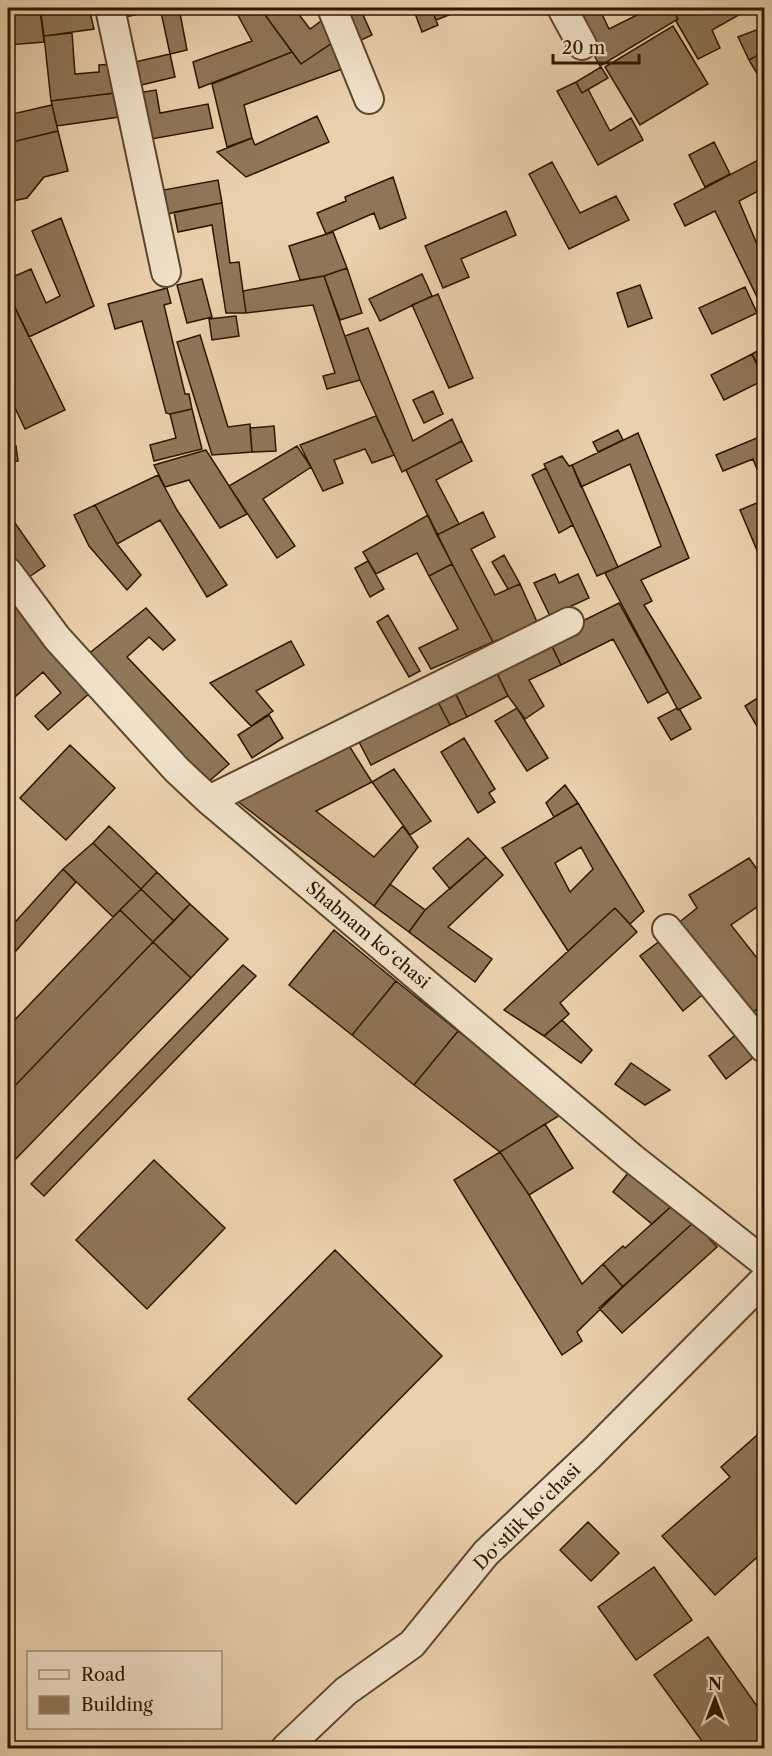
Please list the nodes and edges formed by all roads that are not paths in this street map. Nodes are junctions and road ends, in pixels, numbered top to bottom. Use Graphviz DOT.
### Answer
graph roads {
  1 [pos="110,8"];
  2 [pos="332,8"];
  3 [pos="562,8"];
  4 [pos="582,45"];
  5 [pos="369,99"];
  6 [pos="166,272"];
  7 [pos="8,572"];
  8 [pos="569,622"];
  9 [pos="209,800"];
  10 [pos="667,929"];
  11 [pos="765,1048"];
  12 [pos="765,1262"];
  13 [pos="765,1280"];
  14 [pos="286,1749"];
  1 -- 6 [label="street"];
  2 -- 5 [label="street"];
  3 -- 4 [label="street"];
  7 -- 9 [label="street, Shabnam koʻchasi"];
  8 -- 9 [label="street"];
  9 -- 12 [label="street, Shabnam koʻchasi"];
  10 -- 11 [label="street"];
  13 -- 14 [label="street, Doʻstlik koʻchasi"];
}
